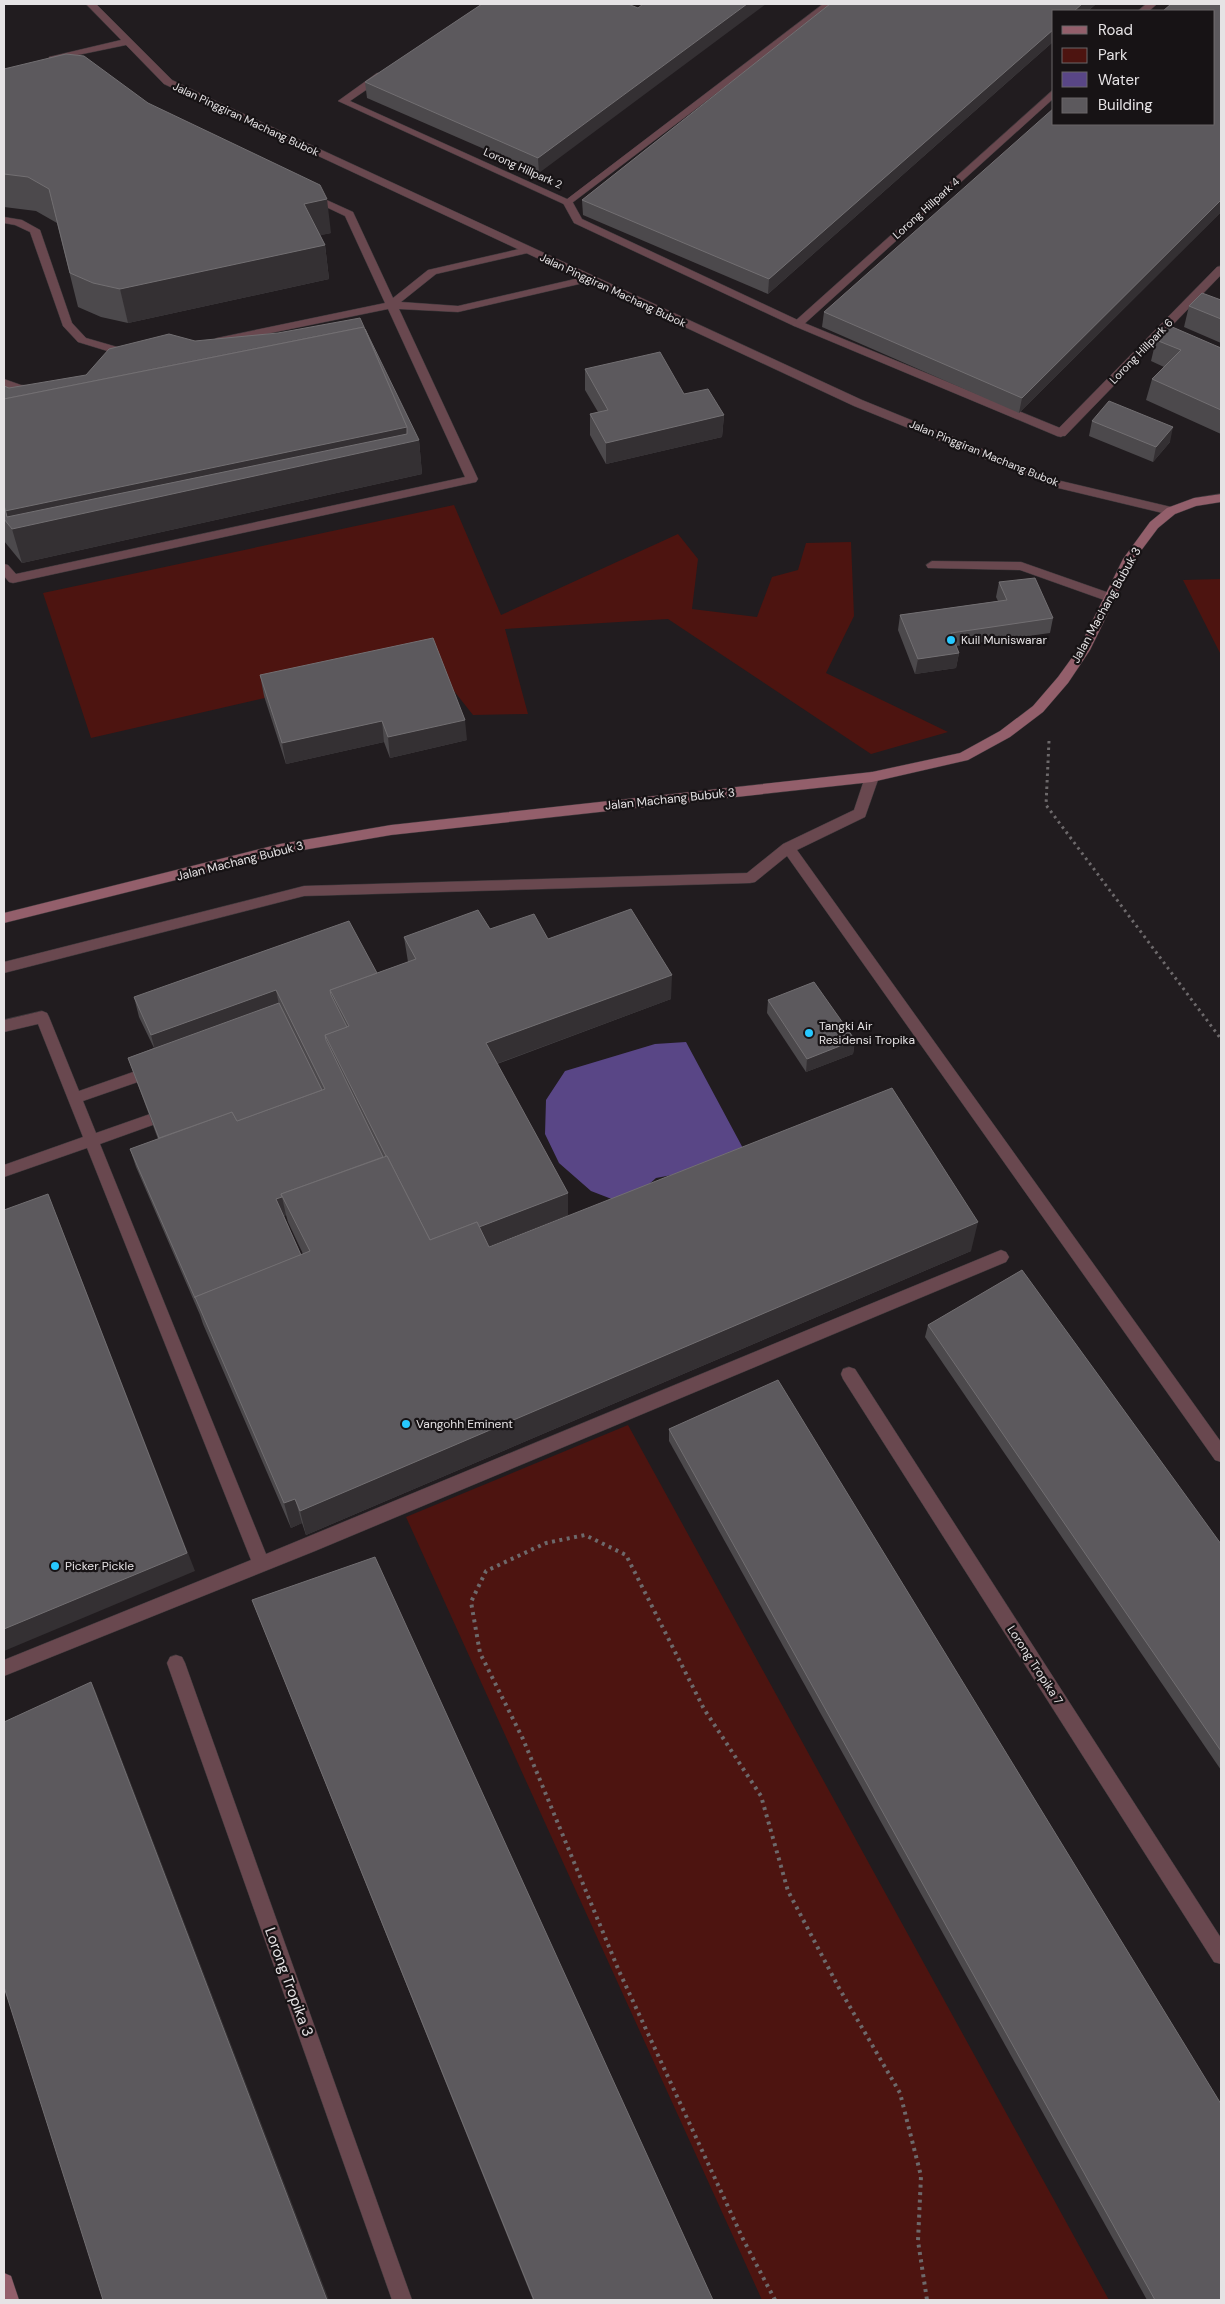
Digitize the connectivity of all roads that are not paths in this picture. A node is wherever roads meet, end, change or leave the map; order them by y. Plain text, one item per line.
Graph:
1 (91, 4) edge
2 (829, 4) edge
3 (126, 42) junction
4 (42, 62) edge
5 (391, 68) edge
6 (1052, 94) edge
7 (297, 189) edge
8 (568, 203) junction
9 (4, 220) edge
10 (528, 250) junction
11 (1221, 268) edge
12 (588, 279) junction
13 (391, 305) junction
14 (798, 324) junction
15 (210, 343) edge
16 (133, 360) edge
17 (4, 383) edge
18 (48, 389) edge
19 (1221, 498) edge
20 (1171, 511) junction
21 (932, 565) dead end
22 (4, 568) edge
23 (1111, 598) junction
24 (872, 776) junction
25 (788, 848) junction
26 (4, 918) edge
27 (4, 968) edge
28 (4, 1026) edge
29 (168, 1066) edge
30 (75, 1098) junction
31 (186, 1108) edge
32 (92, 1141) junction
33 (4, 1171) edge
34 (1001, 1258) dead end
35 (849, 1374) dead end
36 (1221, 1455) edge
37 (262, 1563) junction
38 (176, 1663) dead end
39 (4, 1668) edge
40 (1221, 1955) edge
41 (4, 2282) edge
42 (9, 2300) edge
43 (402, 2300) edge

1 - 3 street, Jalan Pinggiran Machang Bubok
2 - 8 street, Lorong Hillpark 2
3 - 4 street
3 - 10 street, Jalan Pinggiran Machang Bubok
5 - 8 street, Lorong Hillpark 2
6 - 14 street, Lorong Hillpark 4
7 - 13 street
8 - 14 street
9 - 16 street
10 - 12 street, Jalan Pinggiran Machang Bubok
10 - 13 street
11 - 14 street, Lorong Hillpark 6
12 - 13 street
12 - 20 street, Jalan Pinggiran Machang Bubok
13 - 15 street
13 - 22 street
17 - 18 street
19 - 20 main road, Jalan Machang Bubuk 3
20 - 23 main road, Jalan Machang Bubuk 3
21 - 23 street
23 - 24 main road, Jalan Machang Bubuk 3
24 - 25 street
24 - 26 main road, Jalan Machang Bubuk 3
25 - 27 street
25 - 36 street
28 - 30 street
29 - 30 street
30 - 32 street
31 - 32 street
32 - 33 street
32 - 37 street
34 - 37 street
35 - 40 street, Lorong Tropika 7
37 - 39 street
38 - 43 street, Lorong Tropika 3
41 - 42 main road

